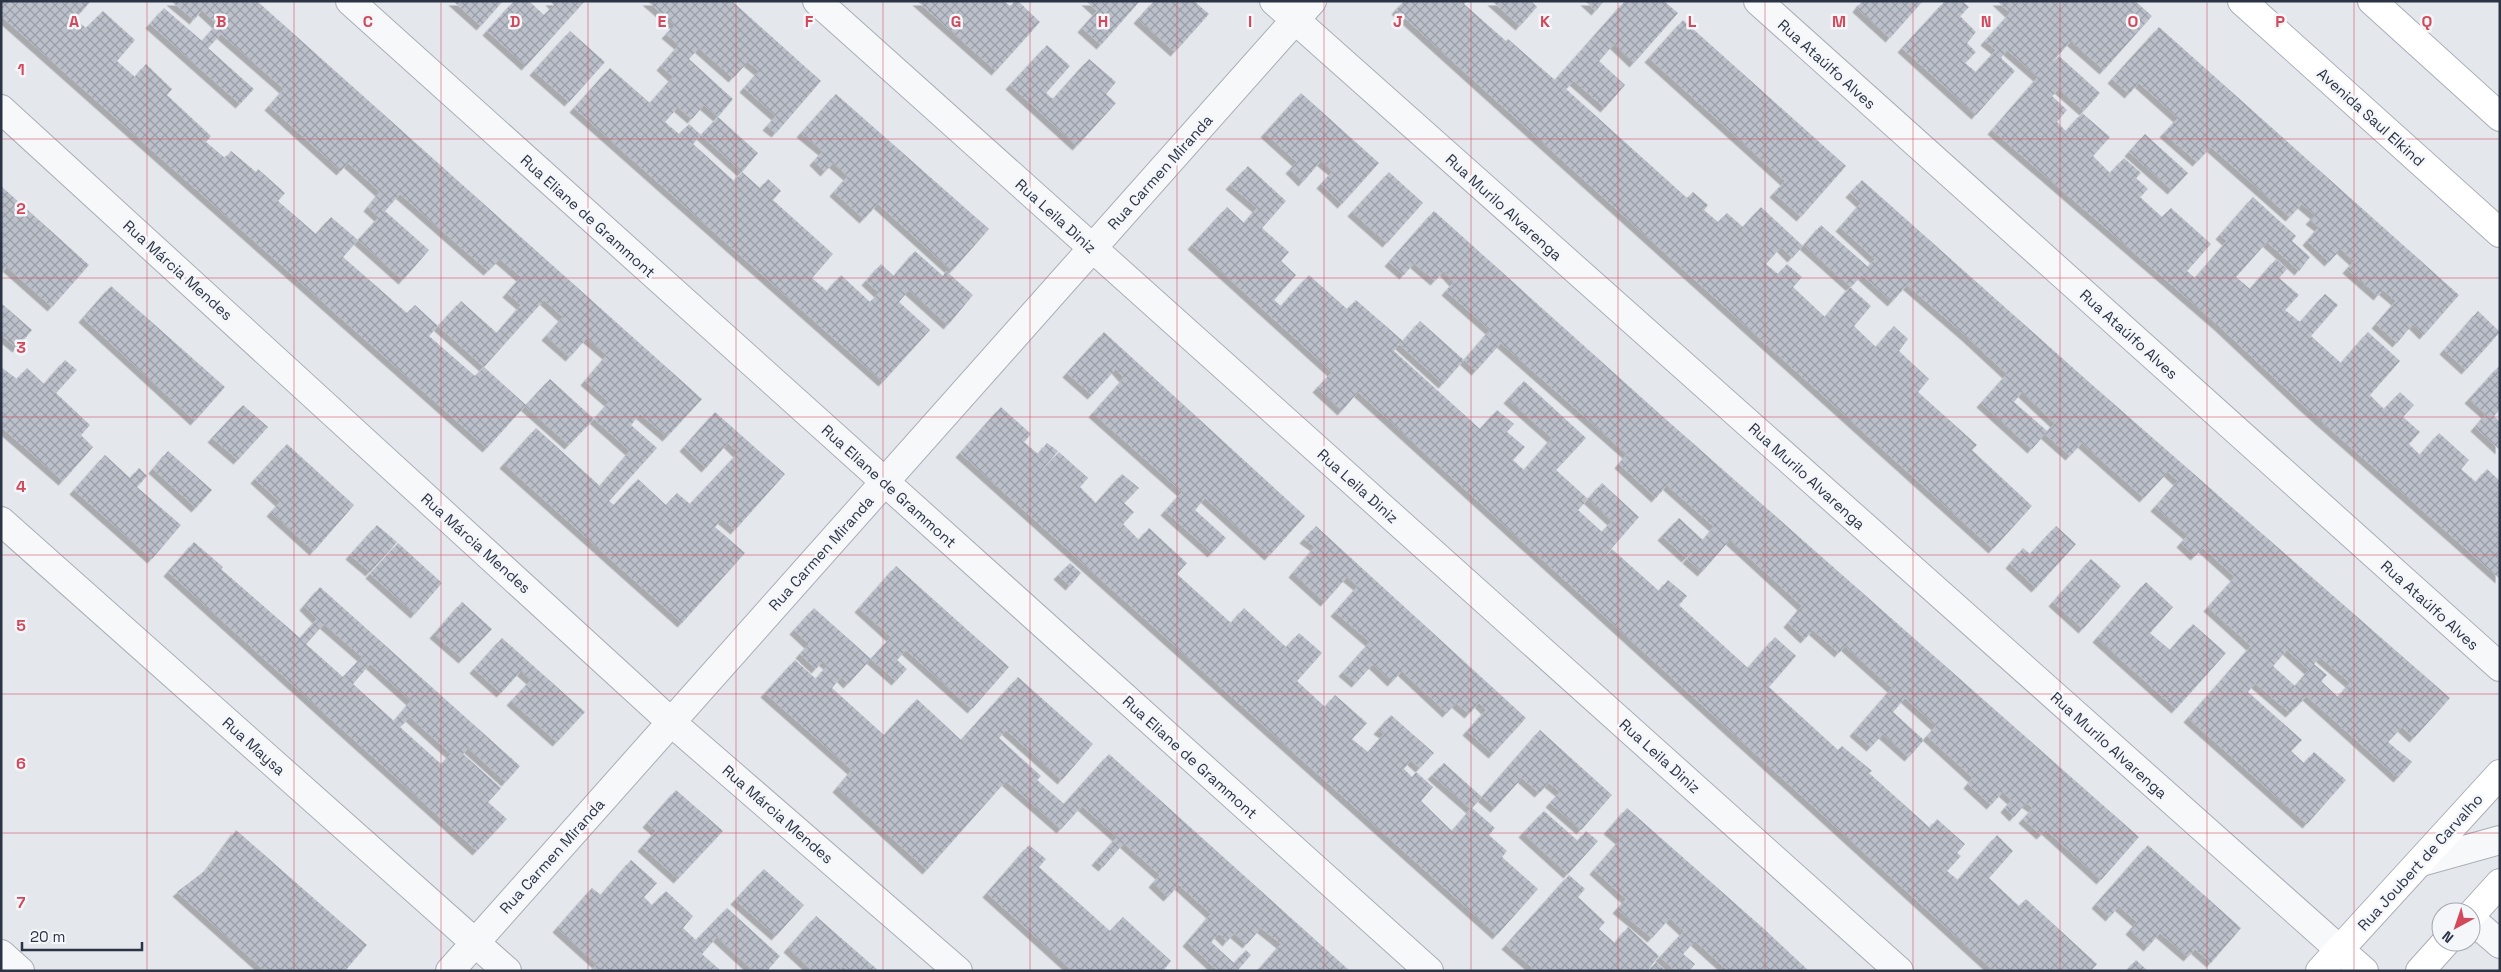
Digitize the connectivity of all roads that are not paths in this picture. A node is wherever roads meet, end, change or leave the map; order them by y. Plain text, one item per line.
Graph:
1 (350, 1) edge
2 (817, 1) edge
3 (1274, 1) edge
4 (1758, 1) edge
5 (2242, 1) edge
6 (2372, 1) edge
7 (1303, 11) edge
8 (1, 109) edge
9 (2500, 117) edge
10 (2500, 233) edge
11 (1092, 248) junction
12 (884, 482) junction
13 (1, 521) edge
14 (2500, 667) edge
15 (671, 722) junction
16 (2500, 774) edge
17 (2500, 840) edge
18 (2421, 862) junction
19 (2500, 883) edge
20 (2481, 903) edge
21 (2481, 928) edge
22 (475, 943) junction
23 (2500, 944) edge
24 (2340, 950) junction
25 (2437, 952) edge
26 (1, 954) edge
27 (20, 971) edge
28 (450, 971) edge
29 (507, 971) edge
30 (958, 971) edge
31 (1429, 971) edge
32 (1899, 971) edge
33 (2320, 971) edge
34 (2364, 971) edge
35 (2420, 971) edge

1 - 12 street, Rua Eliane de Grammont
2 - 11 street, Rua Leila Diniz
3 - 7 street, Rua Murilo Alvarenga
4 - 14 street, Rua Ataúlfo Alves
5 - 10 main road, Avenida Saul Elkind
6 - 9 main road
7 - 11 street, Rua Carmen Miranda
7 - 24 street, Rua Murilo Alvarenga
8 - 15 street, Rua Márcia Mendes
11 - 12 street, Rua Carmen Miranda
11 - 32 street, Rua Leila Diniz
12 - 15 street, Rua Carmen Miranda
12 - 31 street, Rua Eliane de Grammont
13 - 22 street, Rua Maysa
15 - 22 street, Rua Carmen Miranda
15 - 30 street, Rua Márcia Mendes
16 - 18 main road, Rua Joubert de Carvalho
17 - 18 street
18 - 24 main road, Rua Joubert de Carvalho
19 - 20 main road
21 - 23 street
22 - 28 street, Rua Carmen Miranda
22 - 29 street, Rua Maysa
24 - 33 main road, Rua Joubert de Carvalho
24 - 34 main road
25 - 35 main road
26 - 27 street

